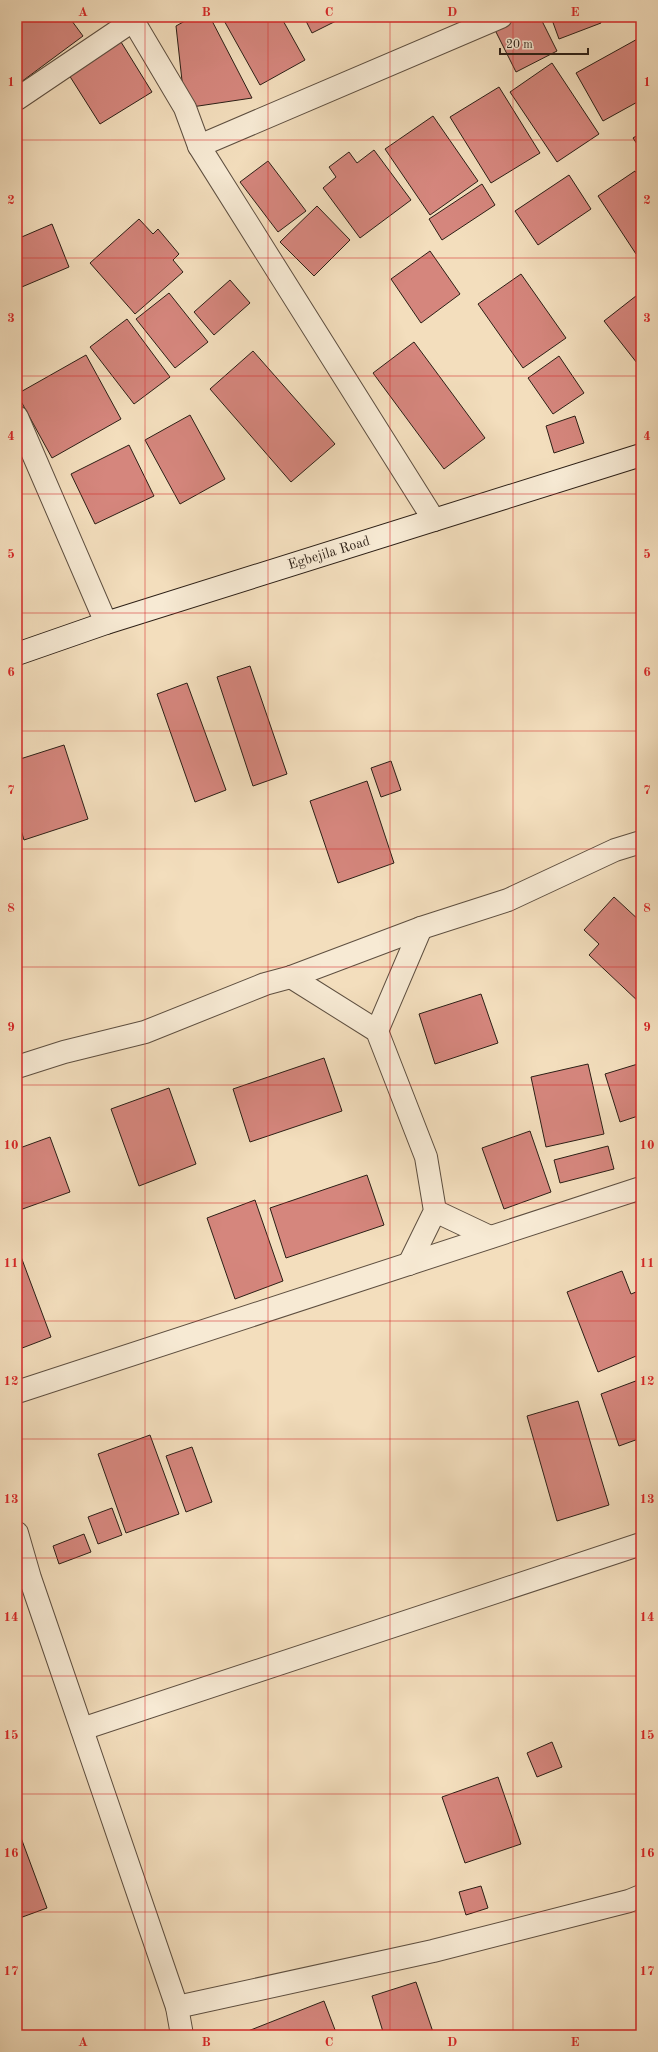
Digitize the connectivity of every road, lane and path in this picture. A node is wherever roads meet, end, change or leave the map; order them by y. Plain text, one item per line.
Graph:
1 (501, 17) edge
2 (132, 19) edge
3 (17, 99) edge
4 (198, 146) junction
5 (17, 417) edge
6 (641, 455) edge
7 (434, 520) junction
8 (106, 623) junction
9 (17, 654) edge
10 (641, 842) edge
11 (421, 928) junction
12 (291, 977) junction
13 (377, 1031) junction
14 (17, 1067) edge
15 (641, 1188) edge
16 (435, 1211) junction
17 (490, 1238) junction
18 (409, 1264) junction
19 (17, 1392) edge
20 (17, 1533) edge
21 (641, 1544) edge
22 (24, 1580) edge
23 (82, 1730) junction
24 (641, 1896) edge
25 (177, 2007) junction
26 (182, 2035) edge

1 - 4 street
2 - 3 street
2 - 4 street
4 - 7 street
5 - 8 street
6 - 7 street, Egbejila Road
7 - 8 street, Egbejila Road
8 - 9 street, Egbejila Road
10 - 11 street
11 - 12 street
11 - 13 street
12 - 13 street
12 - 14 street
13 - 16 street
15 - 17 street
16 - 17 street
16 - 18 street
17 - 18 street
18 - 19 street
20 - 22 street
21 - 23 street
22 - 23 street
23 - 25 street
24 - 25 street
25 - 26 street

